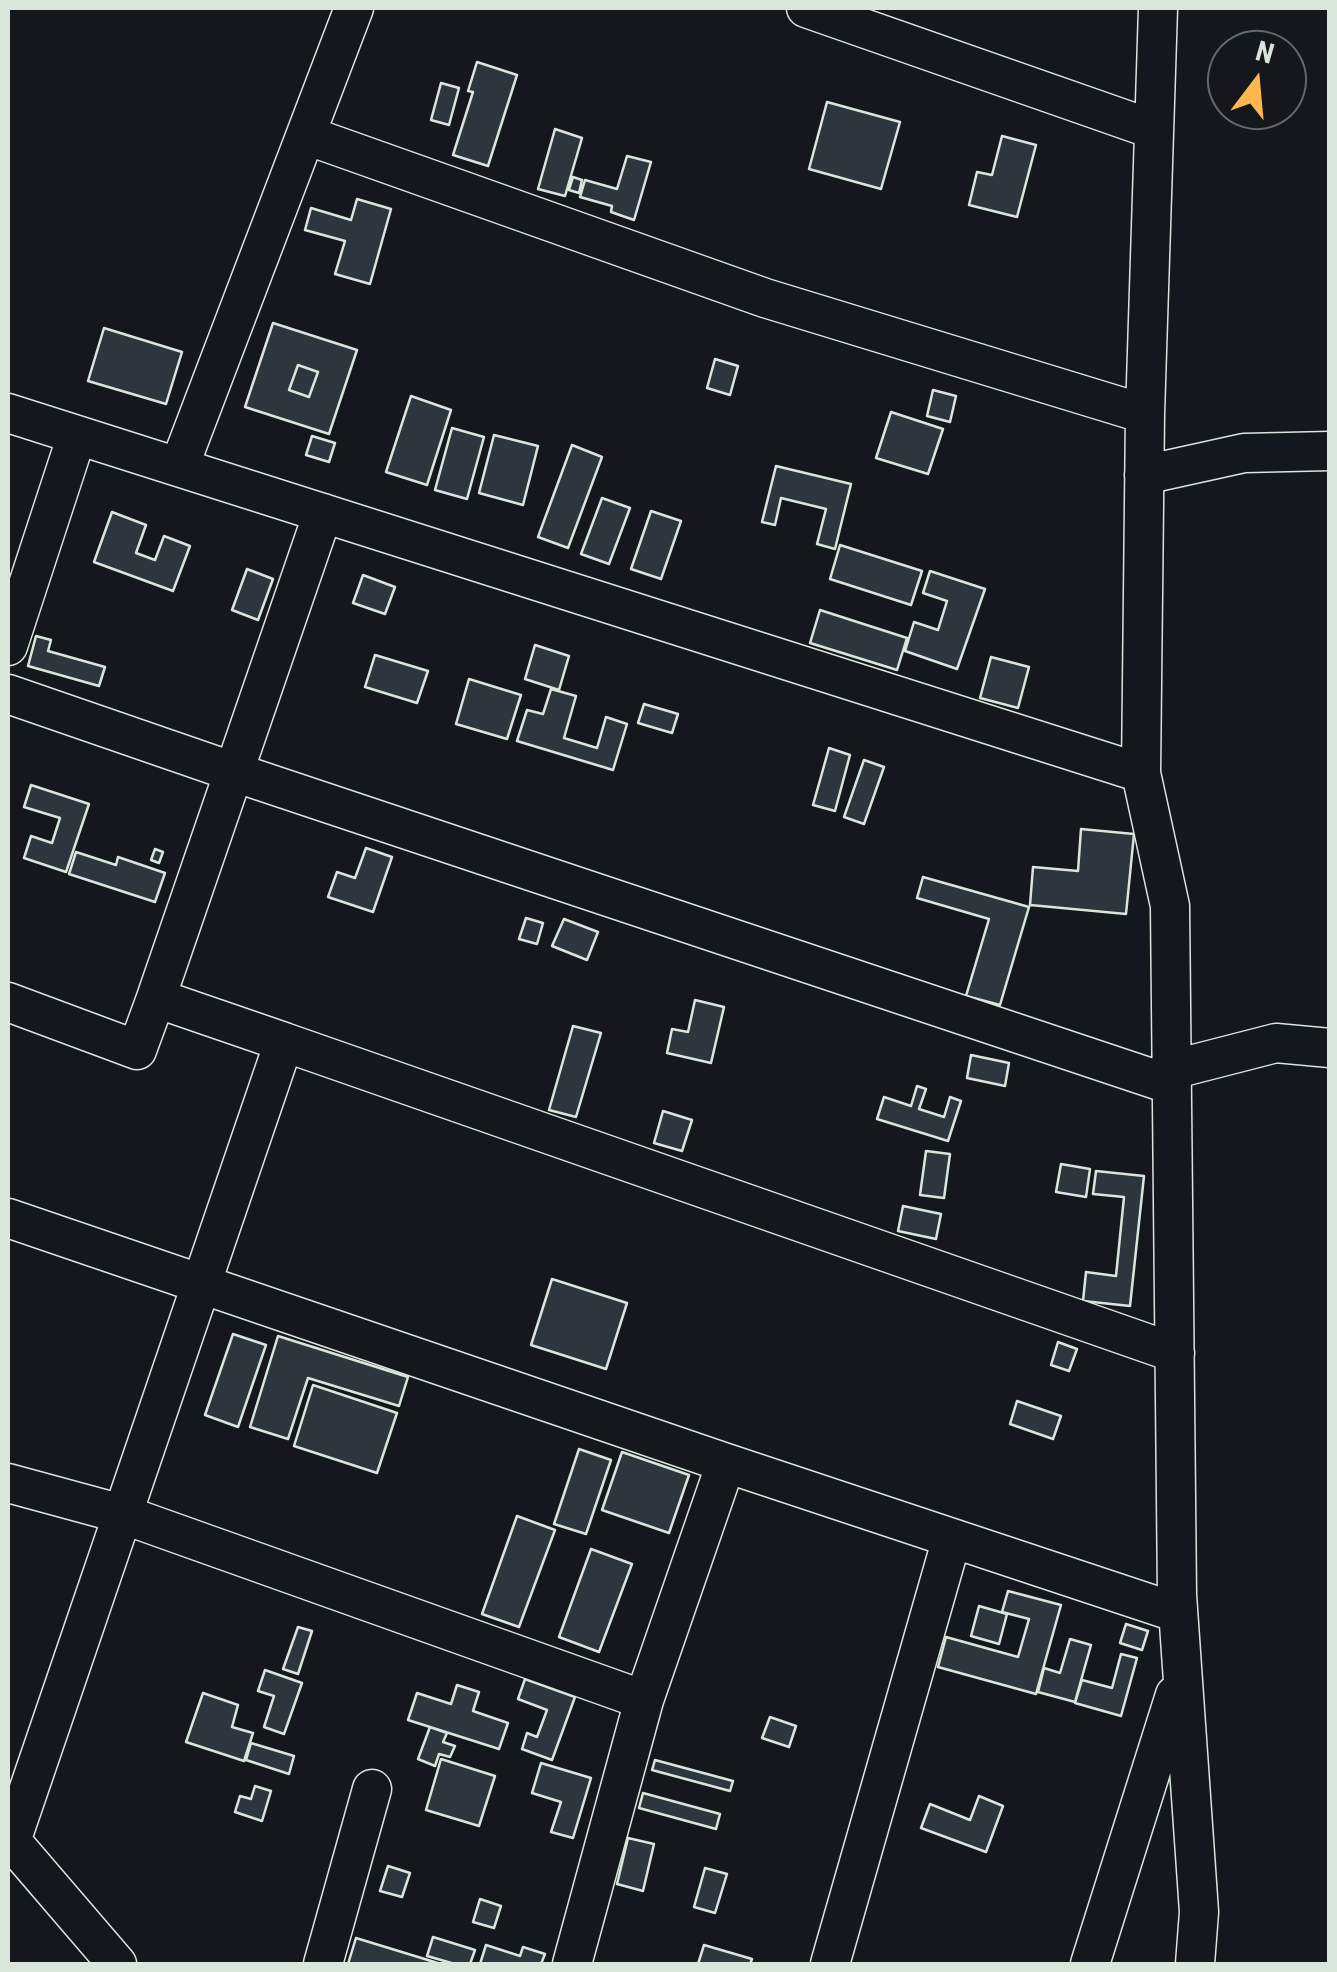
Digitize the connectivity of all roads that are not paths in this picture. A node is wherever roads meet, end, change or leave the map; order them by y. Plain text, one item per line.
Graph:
1 (354, 8) edge
2 (806, 8) edge
3 (1158, 8) edge
4 (1152, 129) junction
5 (306, 135) junction
6 (8, 413) edge
7 (1144, 414) junction
8 (76, 435) junction
9 (1330, 451) edge
10 (180, 467) junction
11 (1144, 474) junction
12 (323, 513) junction
13 (8, 646) edge
14 (8, 694) edge
15 (234, 772) junction
16 (1140, 773) junction
17 (156, 998) junction
18 (8, 1002) edge
19 (284, 1042) junction
20 (1330, 1048) edge
21 (1171, 1078) junction
22 (8, 1218) edge
23 (202, 1283) junction
24 (1174, 1353) junction
25 (726, 1462) junction
26 (8, 1483) edge
27 (122, 1514) junction
28 (952, 1538) junction
29 (1178, 1613) junction
30 (1182, 1673) junction
31 (644, 1700) junction
32 (372, 1790) dead end
33 (9, 1843) edge
34 (117, 1964) edge
35 (323, 1964) edge
36 (572, 1964) edge
37 (830, 1964) edge
38 (1090, 1964) edge
39 (1196, 1964) edge

1 - 5 street
2 - 4 street
3 - 4 street
4 - 7 street
5 - 7 street
5 - 10 street
6 - 8 street
7 - 11 street
8 - 10 street
8 - 13 street
9 - 11 street
10 - 12 street
11 - 16 street
12 - 15 street
12 - 16 street
14 - 15 street
15 - 17 street
15 - 21 street
16 - 21 street
17 - 18 street
17 - 19 street
19 - 23 street
19 - 24 street
20 - 21 street
21 - 24 street
22 - 23 street
23 - 25 street
23 - 27 street
24 - 29 street
25 - 28 street
25 - 31 street
26 - 27 street
27 - 31 street
27 - 33 street
28 - 29 street
28 - 37 street
29 - 30 street
30 - 38 street
30 - 39 street
31 - 36 street
32 - 35 street
33 - 34 street

